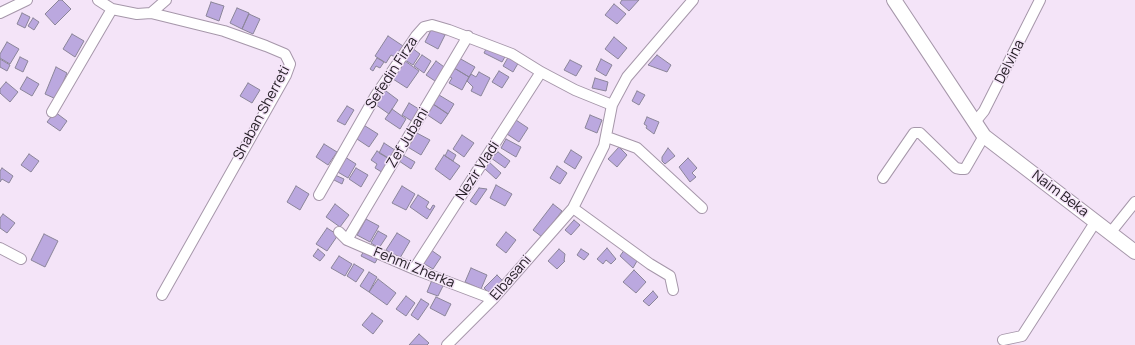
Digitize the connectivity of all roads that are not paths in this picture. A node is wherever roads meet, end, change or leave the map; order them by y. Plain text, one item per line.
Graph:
1 (27, 0) edge
2 (98, 0) edge
3 (166, 0) edge
4 (693, 0) edge
5 (894, 0) edge
6 (1040, 0) edge
7 (112, 9) junction
8 (0, 13) edge
9 (151, 13) junction
10 (468, 36) junction
11 (541, 72) junction
12 (612, 105) junction
13 (52, 112) dead end
14 (975, 122) junction
15 (607, 136) junction
16 (984, 136) junction
17 (883, 178) dead end
18 (319, 195) dead end
19 (1135, 202) edge
20 (572, 208) junction
21 (702, 208) dead end
22 (1096, 221) junction
23 (339, 232) dead end
24 (1111, 232) junction
25 (347, 240) junction
26 (0, 248) edge
27 (1135, 252) edge
28 (21, 259) dead end
29 (414, 269) junction
30 (673, 290) dead end
31 (162, 295) dead end
32 (493, 299) junction
33 (1003, 340) dead end
34 (447, 345) edge

1 - 8 street
2 - 7 street, Shaban Sherreti
3 - 9 street
4 - 12 street, Elbasani
5 - 14 street, Naim Beka
6 - 14 street, Delvina
7 - 9 street, Shaban Sherreti
7 - 13 street
9 - 31 street, Shaban Sherreti
10 - 11 street, Sefedin Firza
10 - 18 street, Sefedin Firza
10 - 25 street, Zef Jubani
11 - 12 street, Sefedin Firza
11 - 29 street, Nezir Vladi
12 - 15 street, Elbasani
14 - 16 street, Naim Beka
15 - 20 street, Elbasani
15 - 21 street
16 - 17 street
16 - 22 street, Naim Beka
19 - 24 street
20 - 30 street
20 - 32 street, Elbasani
22 - 24 street, Naim Beka
22 - 33 street
23 - 25 street, Fehmi Zherka
24 - 27 street, Naim Beka
25 - 29 street, Fehmi Zherka
26 - 28 street
29 - 32 street, Fehmi Zherka
32 - 34 street, Elbasani

